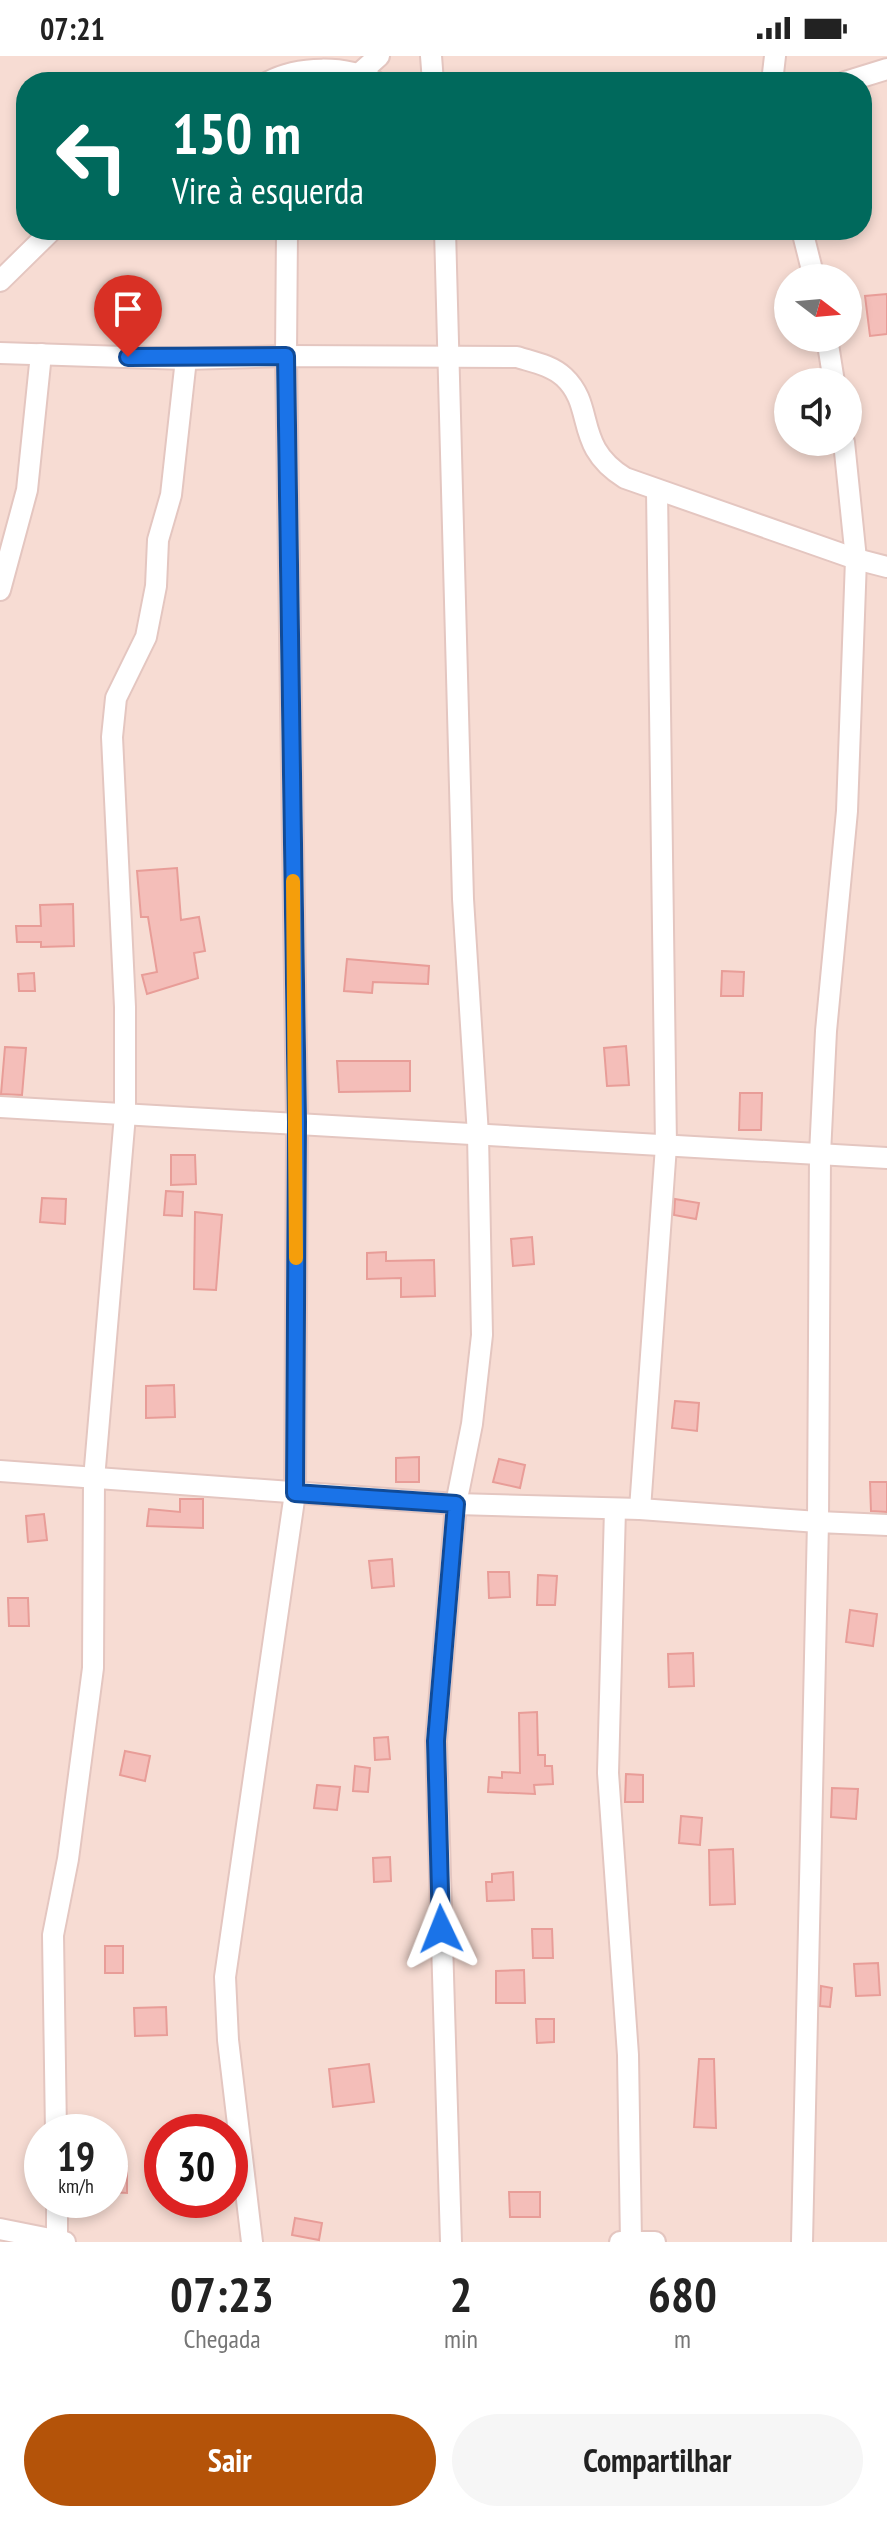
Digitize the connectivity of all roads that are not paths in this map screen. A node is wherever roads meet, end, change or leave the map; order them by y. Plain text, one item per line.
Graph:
1 (288, 69) edge
2 (318, 72) edge
3 (42, 240) edge
4 (287, 240) edge
5 (445, 240) edge
6 (804, 240) edge
7 (810, 264) edge
8 (0, 281) edge
9 (0, 353) edge
10 (41, 354) junction
11 (286, 356) junction
12 (450, 356) junction
13 (186, 359) junction
14 (845, 456) edge
15 (657, 491) junction
16 (856, 559) junction
17 (887, 567) edge
18 (1, 581) edge
19 (0, 1107) edge
20 (125, 1115) junction
21 (297, 1122) junction
22 (478, 1135) junction
23 (666, 1146) junction
24 (820, 1154) junction
25 (887, 1158) edge
26 (0, 1471) edge
27 (94, 1479) junction
28 (295, 1493) junction
29 (456, 1504) junction
30 (615, 1509) junction
31 (640, 1509) junction
32 (818, 1522) junction
33 (887, 1525) edge
34 (56, 2114) edge
35 (58, 2218) edge
36 (0, 2229) edge
37 (60, 2241) edge
38 (252, 2242) edge
39 (451, 2242) edge
40 (620, 2242) edge
41 (631, 2242) edge
42 (655, 2242) edge
43 (802, 2242) edge

1 - 2 street
3 - 8 street
4 - 11 street
5 - 12 street
6 - 7 street
9 - 10 street
10 - 13 street
10 - 18 street
11 - 12 street
11 - 13 street
11 - 21 street
12 - 15 street
12 - 22 street
13 - 20 street
14 - 16 street
15 - 16 street
15 - 23 street
16 - 17 street
16 - 24 street
19 - 20 street
20 - 21 street
20 - 27 street
21 - 22 street
21 - 28 street
22 - 23 street
22 - 29 street
23 - 24 street
23 - 31 street
24 - 25 street
24 - 32 street
26 - 27 street
27 - 28 street
27 - 34 street
28 - 29 street
28 - 38 street
29 - 30 street
29 - 39 street
30 - 31 street
30 - 41 street
31 - 32 street
32 - 33 street
32 - 43 street
35 - 37 street
36 - 37 street
40 - 41 street
41 - 42 street

